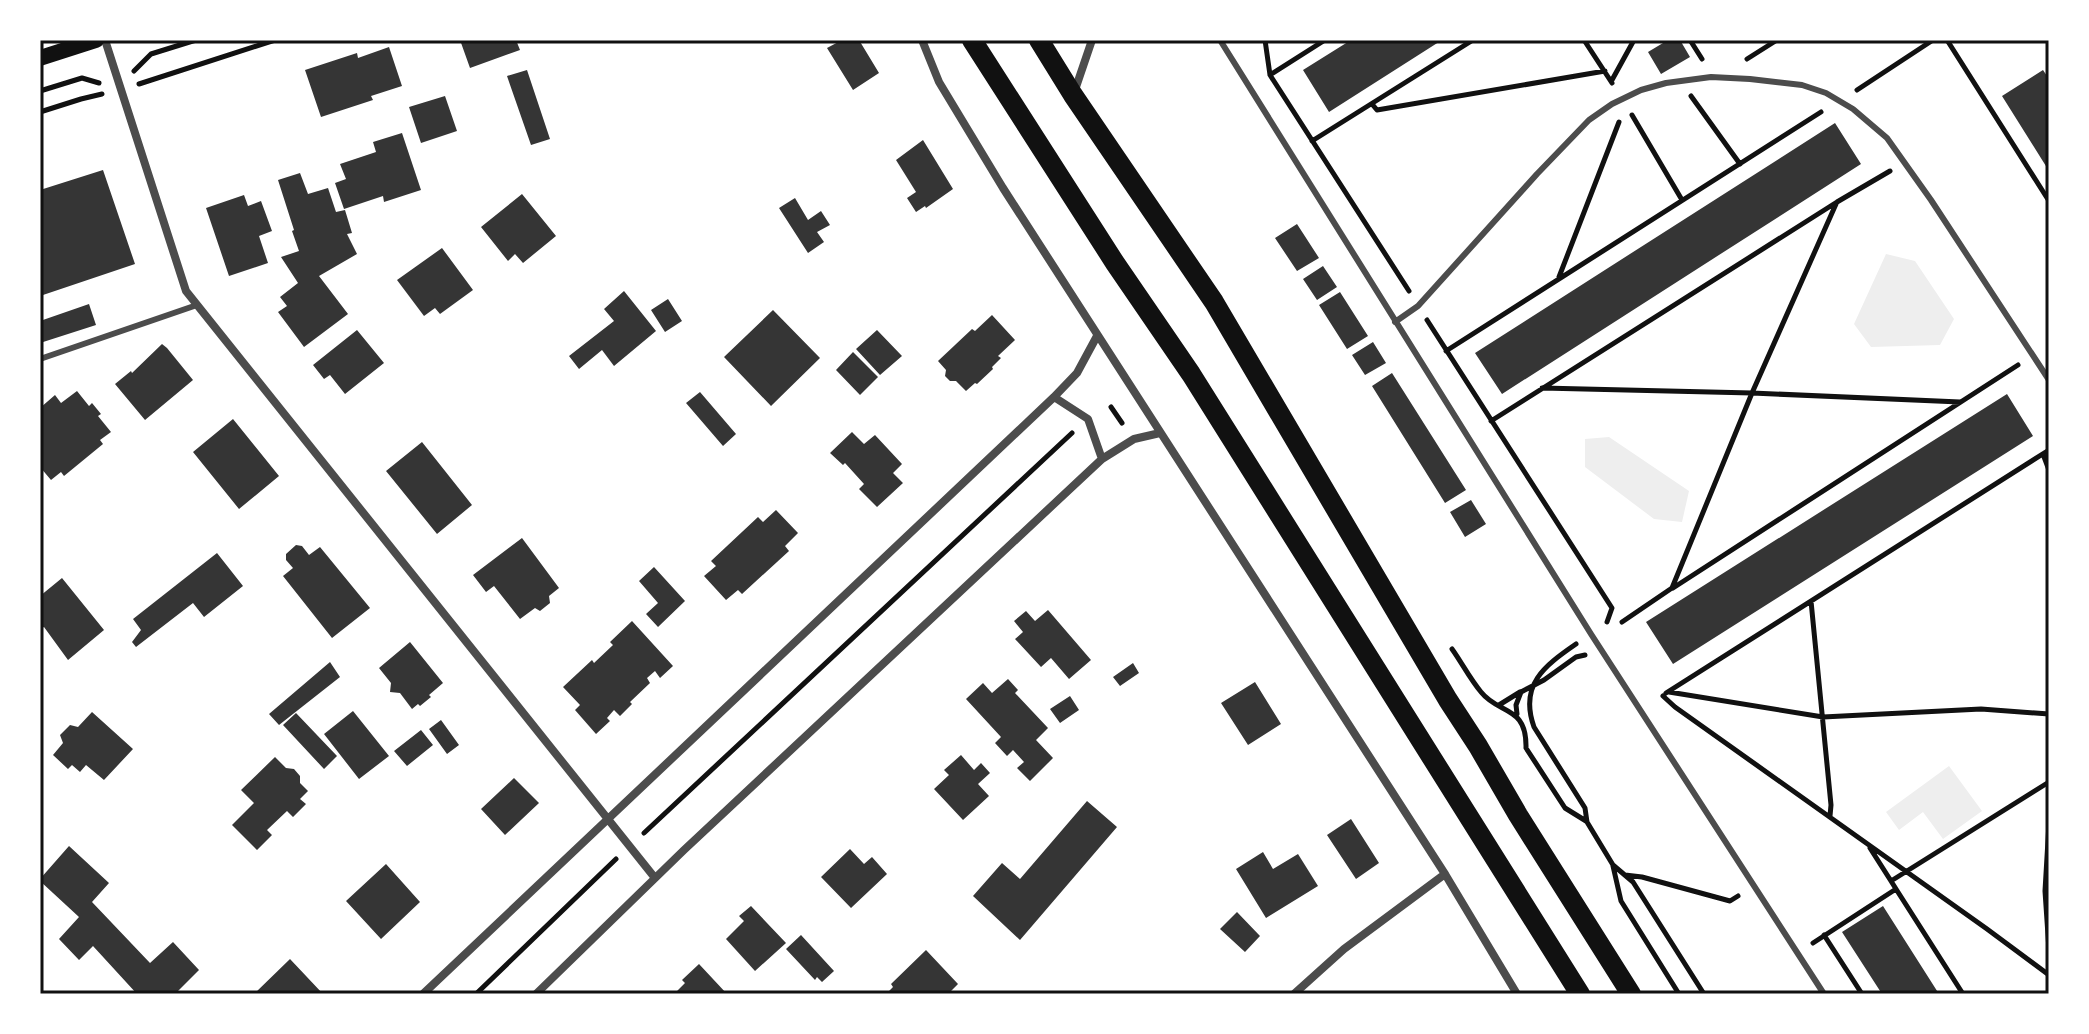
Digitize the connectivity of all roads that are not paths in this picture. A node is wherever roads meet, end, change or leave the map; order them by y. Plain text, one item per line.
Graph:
1 (96, 40) edge
2 (105, 40) edge
3 (922, 40) edge
4 (972, 40) edge
5 (1039, 40) edge
6 (1092, 40) edge
7 (1220, 40) edge
8 (40, 58) edge
9 (1073, 95) junction
10 (197, 305) junction
11 (1395, 322) junction
12 (1097, 336) junction
13 (40, 359) edge
14 (2049, 380) edge
15 (1054, 397) junction
16 (1160, 433) junction
17 (1102, 459) junction
18 (609, 820) junction
19 (1445, 874) junction
20 (655, 878) junction
21 (423, 994) edge
22 (536, 994) edge
23 (1294, 994) edge
24 (1517, 994) edge
25 (1580, 994) edge
26 (1631, 994) edge
27 (1824, 994) edge

1 - 8 main road
2 - 10 street
3 - 12 street
4 - 25 main road
5 - 9 main road
6 - 9 street
7 - 11 lane
9 - 26 main road
10 - 13 lane
10 - 18 street
11 - 14 lane
11 - 27 lane
12 - 15 street
12 - 16 street
15 - 17 street
15 - 18 street
16 - 17 street
16 - 19 street
17 - 20 street
18 - 20 street
18 - 21 street
19 - 23 street
19 - 24 street
20 - 22 street

